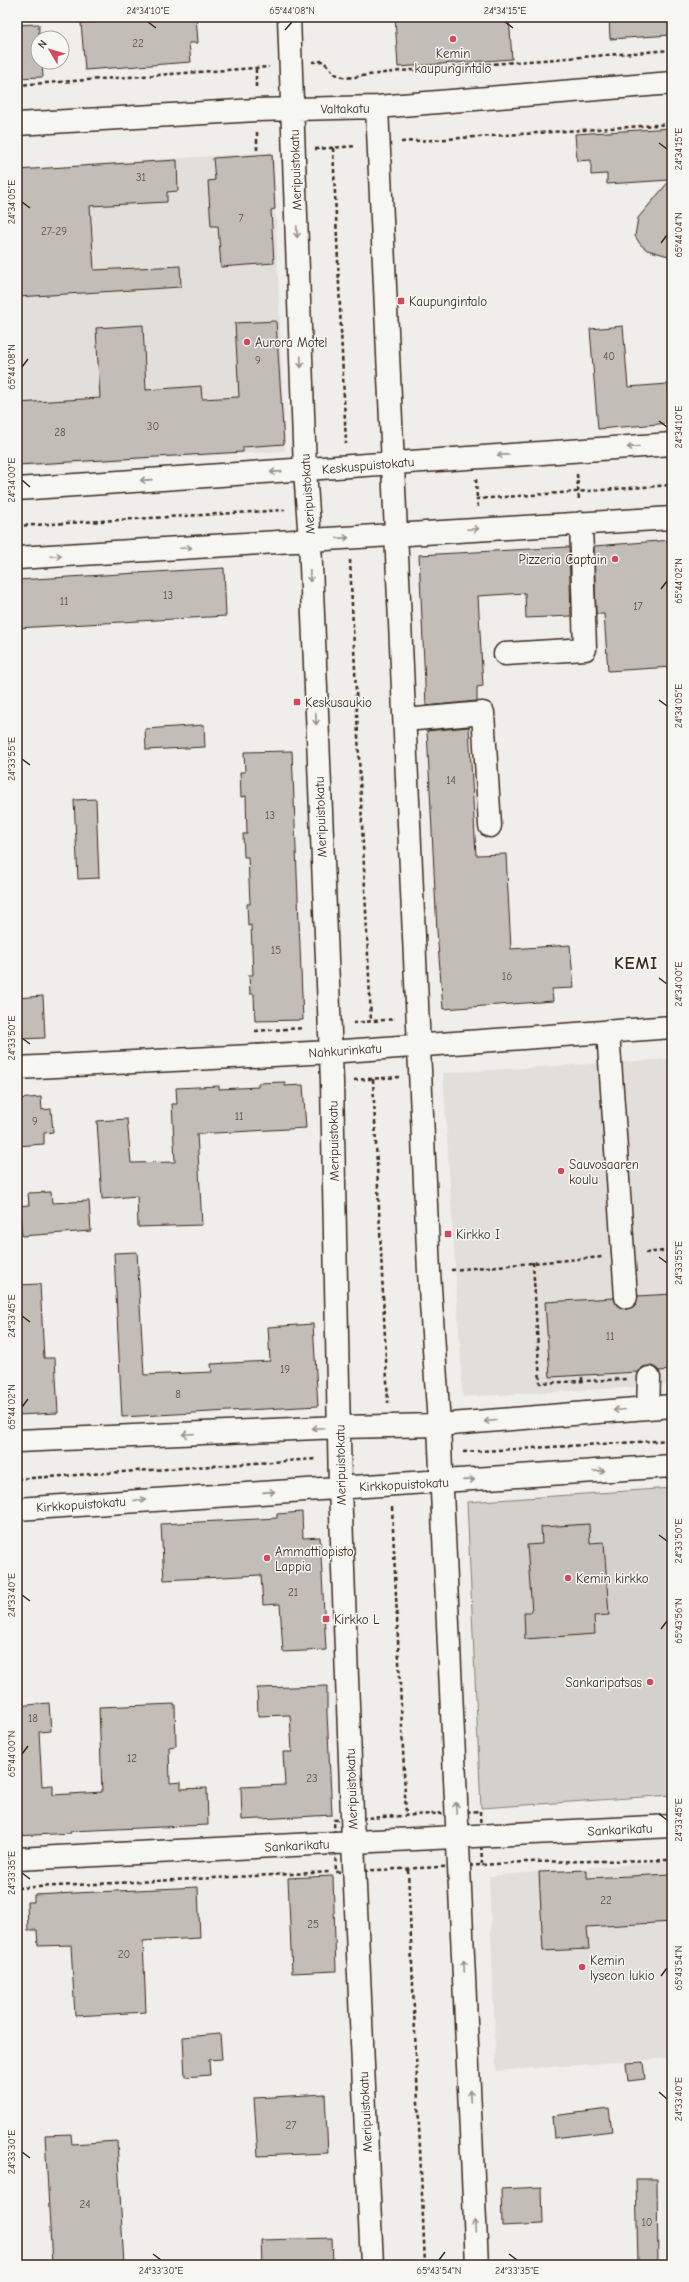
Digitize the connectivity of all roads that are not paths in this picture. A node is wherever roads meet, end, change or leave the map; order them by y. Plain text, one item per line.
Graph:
1 (289, 17) edge
2 (672, 83) edge
3 (377, 107) junction
4 (294, 109) junction
5 (17, 124) edge
6 (672, 444) edge
7 (392, 462) junction
8 (305, 470) junction
9 (17, 489) edge
10 (672, 518) edge
11 (581, 523) junction
12 (397, 534) junction
13 (310, 541) junction
14 (17, 558) edge
15 (505, 654) dead end
16 (405, 720) junction
17 (490, 826) dead end
18 (672, 1027) edge
19 (608, 1031) junction
20 (419, 1044) junction
21 (330, 1052) junction
22 (17, 1068) edge
23 (626, 1297) dead end
24 (649, 1378) road end
25 (672, 1406) edge
26 (648, 1408) junction
27 (439, 1425) junction
28 (339, 1427) junction
29 (17, 1441) edge
30 (672, 1466) edge
31 (450, 1481) junction
32 (330, 1488) junction
33 (17, 1508) edge
34 (672, 1826) edge
35 (457, 1837) junction
36 (353, 1842) junction
37 (17, 1859) edge
38 (372, 2265) edge
39 (477, 2265) edge

1 - 4 street, Meripuistokatu
2 - 3 street, Valtakatu
3 - 4 street, Valtakatu
3 - 7 street
4 - 5 street, Valtakatu
4 -> 8 street, Meripuistokatu
6 -> 7 street, Keskuspuistokatu
7 - 8 street, Keskuspuistokatu
7 - 12 street
8 -> 9 street, Keskuspuistokatu
8 - 13 street, Meripuistokatu
10 - 11 street
12 -> 11 street
11 - 15 street
13 -> 12 street
12 - 16 street
14 -> 13 street
13 -> 21 street, Meripuistokatu
16 - 17 street
16 - 20 street
18 - 19 street, Nahkurinkatu
19 - 20 street, Nahkurinkatu
19 - 23 street
20 - 21 street, Nahkurinkatu
20 - 27 street
21 - 22 street, Nahkurinkatu
21 - 28 street, Meripuistokatu
24 - 26 street
25 - 26 street
26 -> 27 street
27 - 28 street
27 - 31 street
28 -> 29 street
28 - 32 street, Meripuistokatu
31 -> 30 street, Kirkkopuistokatu
31 - 32 street, Kirkkopuistokatu
35 -> 31 street
33 -> 32 street, Kirkkopuistokatu
32 - 36 street, Meripuistokatu
34 - 35 street, Sankarikatu
35 - 36 street, Sankarikatu
39 -> 35 street
36 - 37 street, Sankarikatu
36 - 38 street, Meripuistokatu

